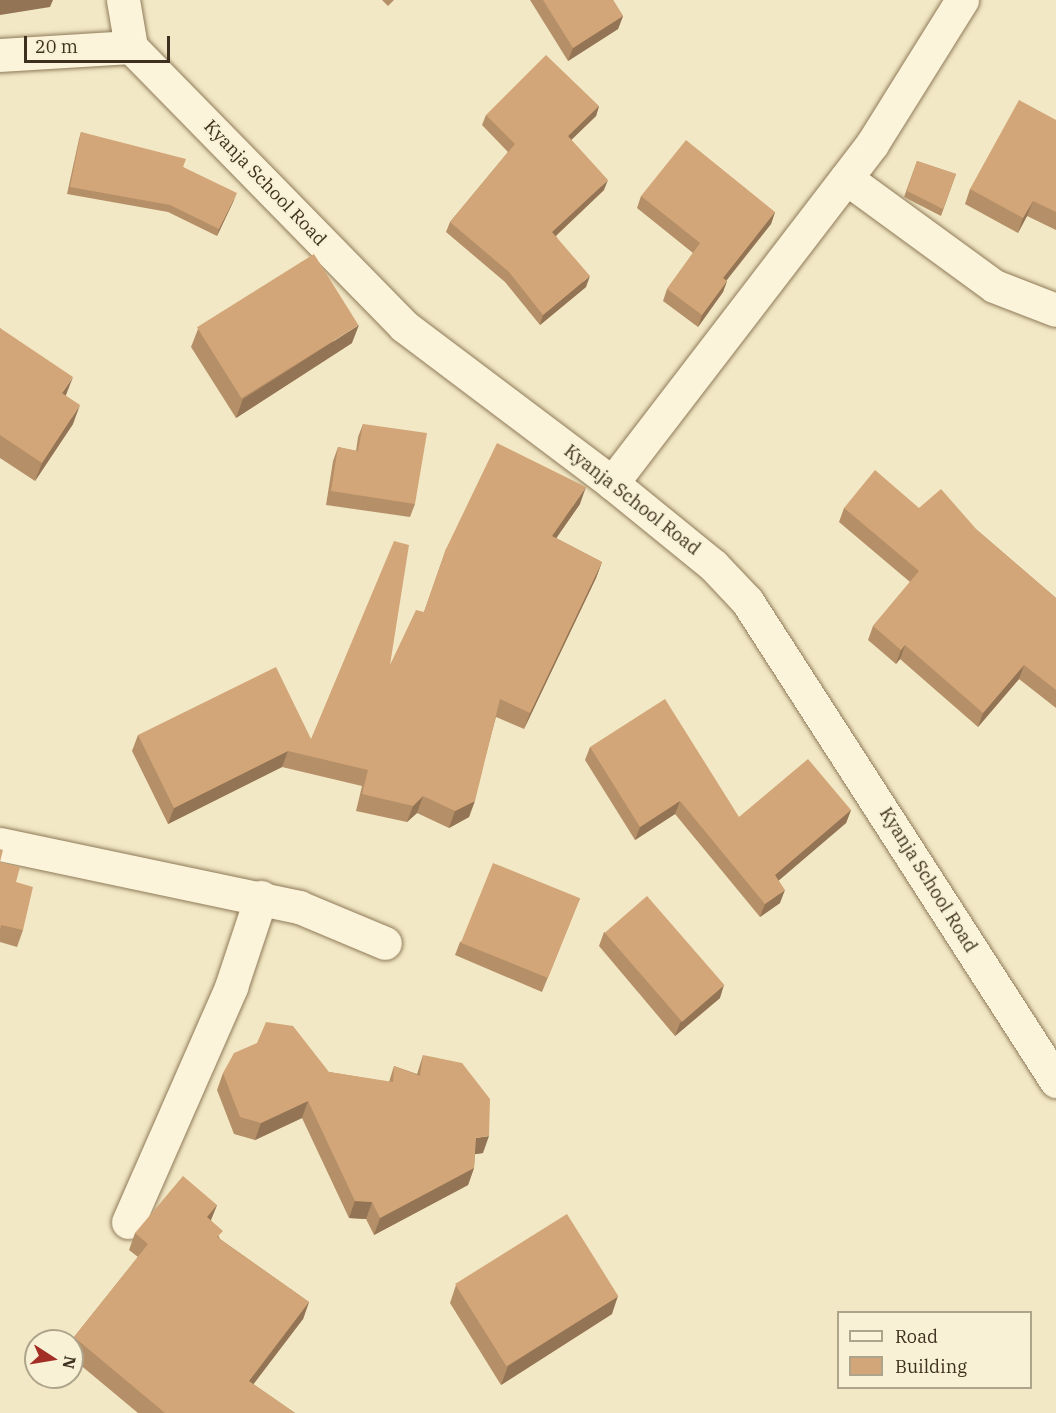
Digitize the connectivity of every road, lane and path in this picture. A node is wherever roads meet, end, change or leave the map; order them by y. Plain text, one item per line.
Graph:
1 (123, 0) edge
2 (962, 0) edge
3 (131, 47) junction
4 (0, 55) edge
5 (846, 178) junction
6 (1056, 310) edge
7 (612, 483) junction
8 (0, 844) edge
9 (261, 897) junction
10 (385, 943) dead end
11 (1056, 1081) edge
12 (128, 1222) dead end

1 - 3 street
2 - 5 street
3 - 4 street
3 - 7 street, Kyanja School Road
5 - 6 street
5 - 7 street
7 - 11 street, Kyanja School Road
8 - 9 street
9 - 10 street
9 - 12 street

